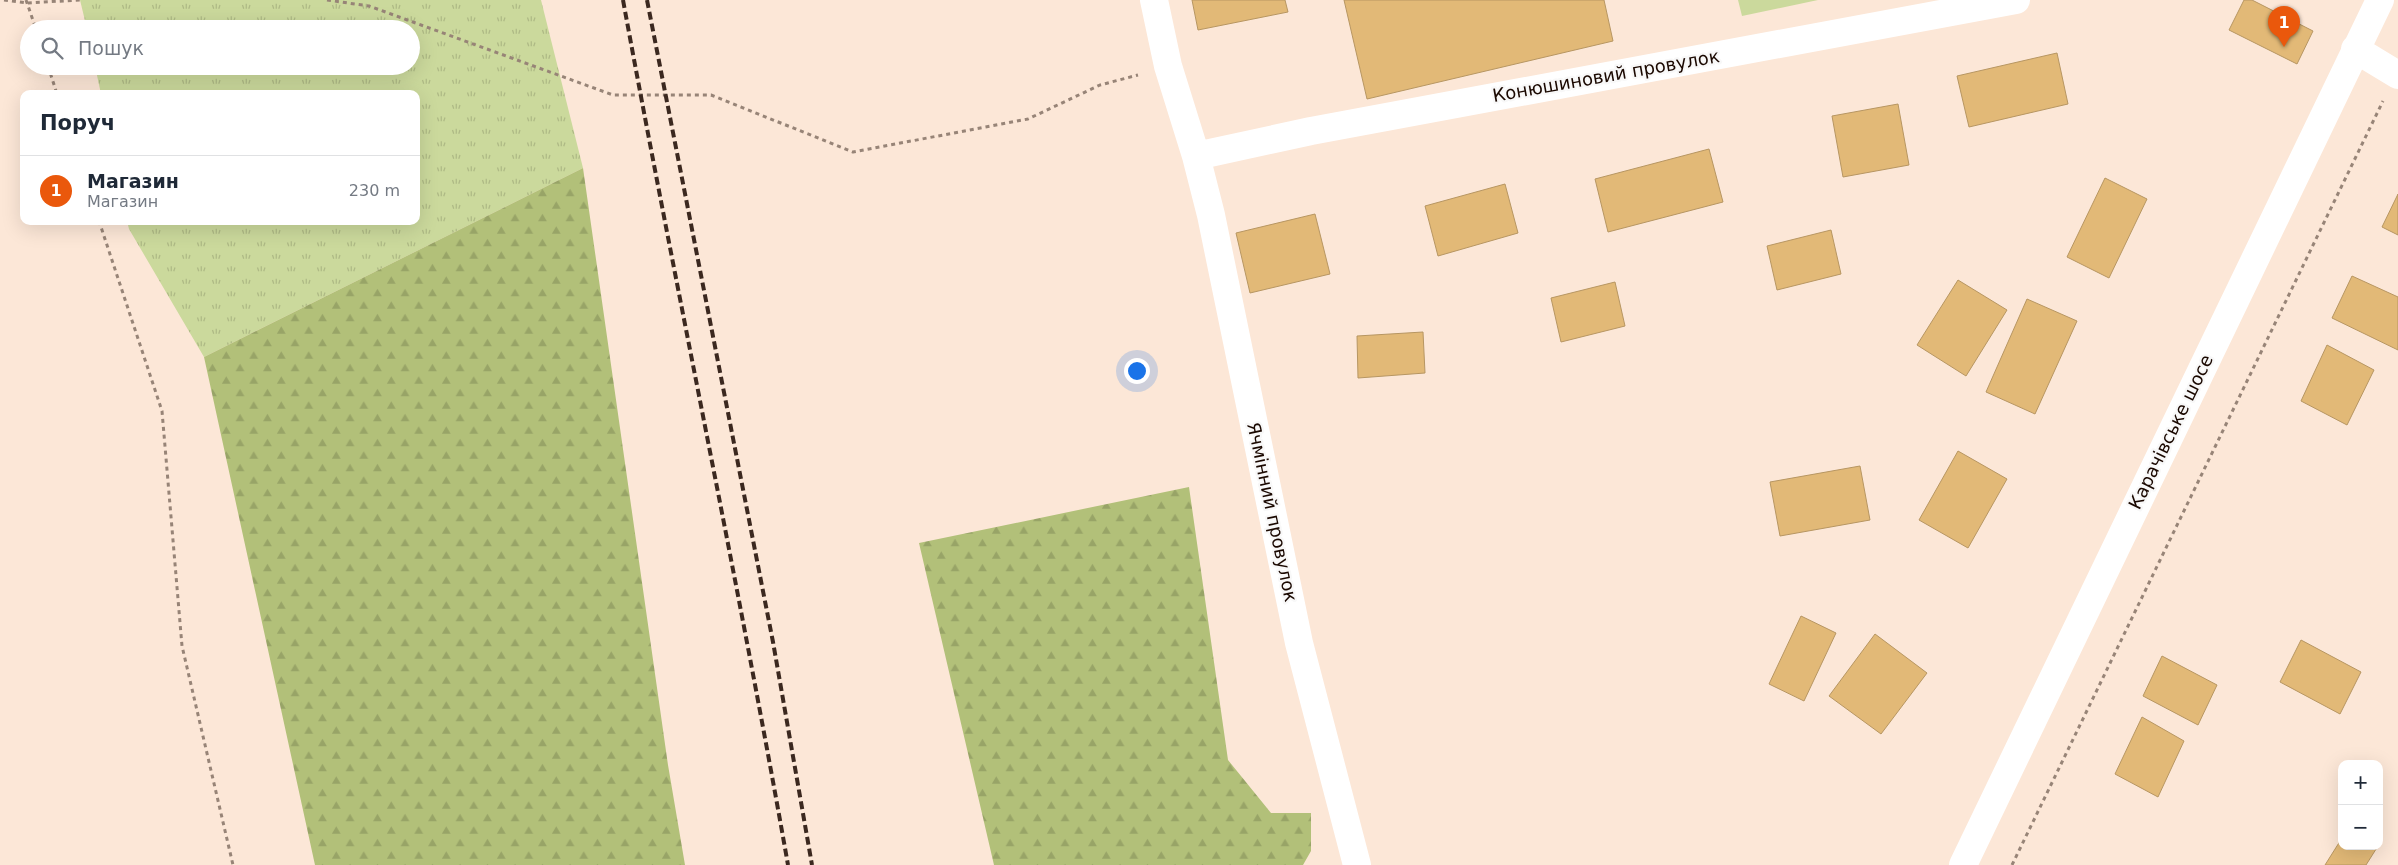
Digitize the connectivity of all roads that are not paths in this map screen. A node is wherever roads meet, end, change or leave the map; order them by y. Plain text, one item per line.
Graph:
1 (1154, 0) edge
2 (2016, 0) edge
3 (2380, 0) edge
4 (2355, 49) junction
5 (2397, 74) edge
6 (1196, 156) junction
7 (1357, 865) edge
8 (1963, 865) edge

1 - 6 street, Ячмінний провулок
2 - 6 street, Конюшиновий провулок
3 - 4 street, Карачівське шосе
4 - 5 street
4 - 8 street, Карачівське шосе
6 - 7 street, Ячмінний провулок

